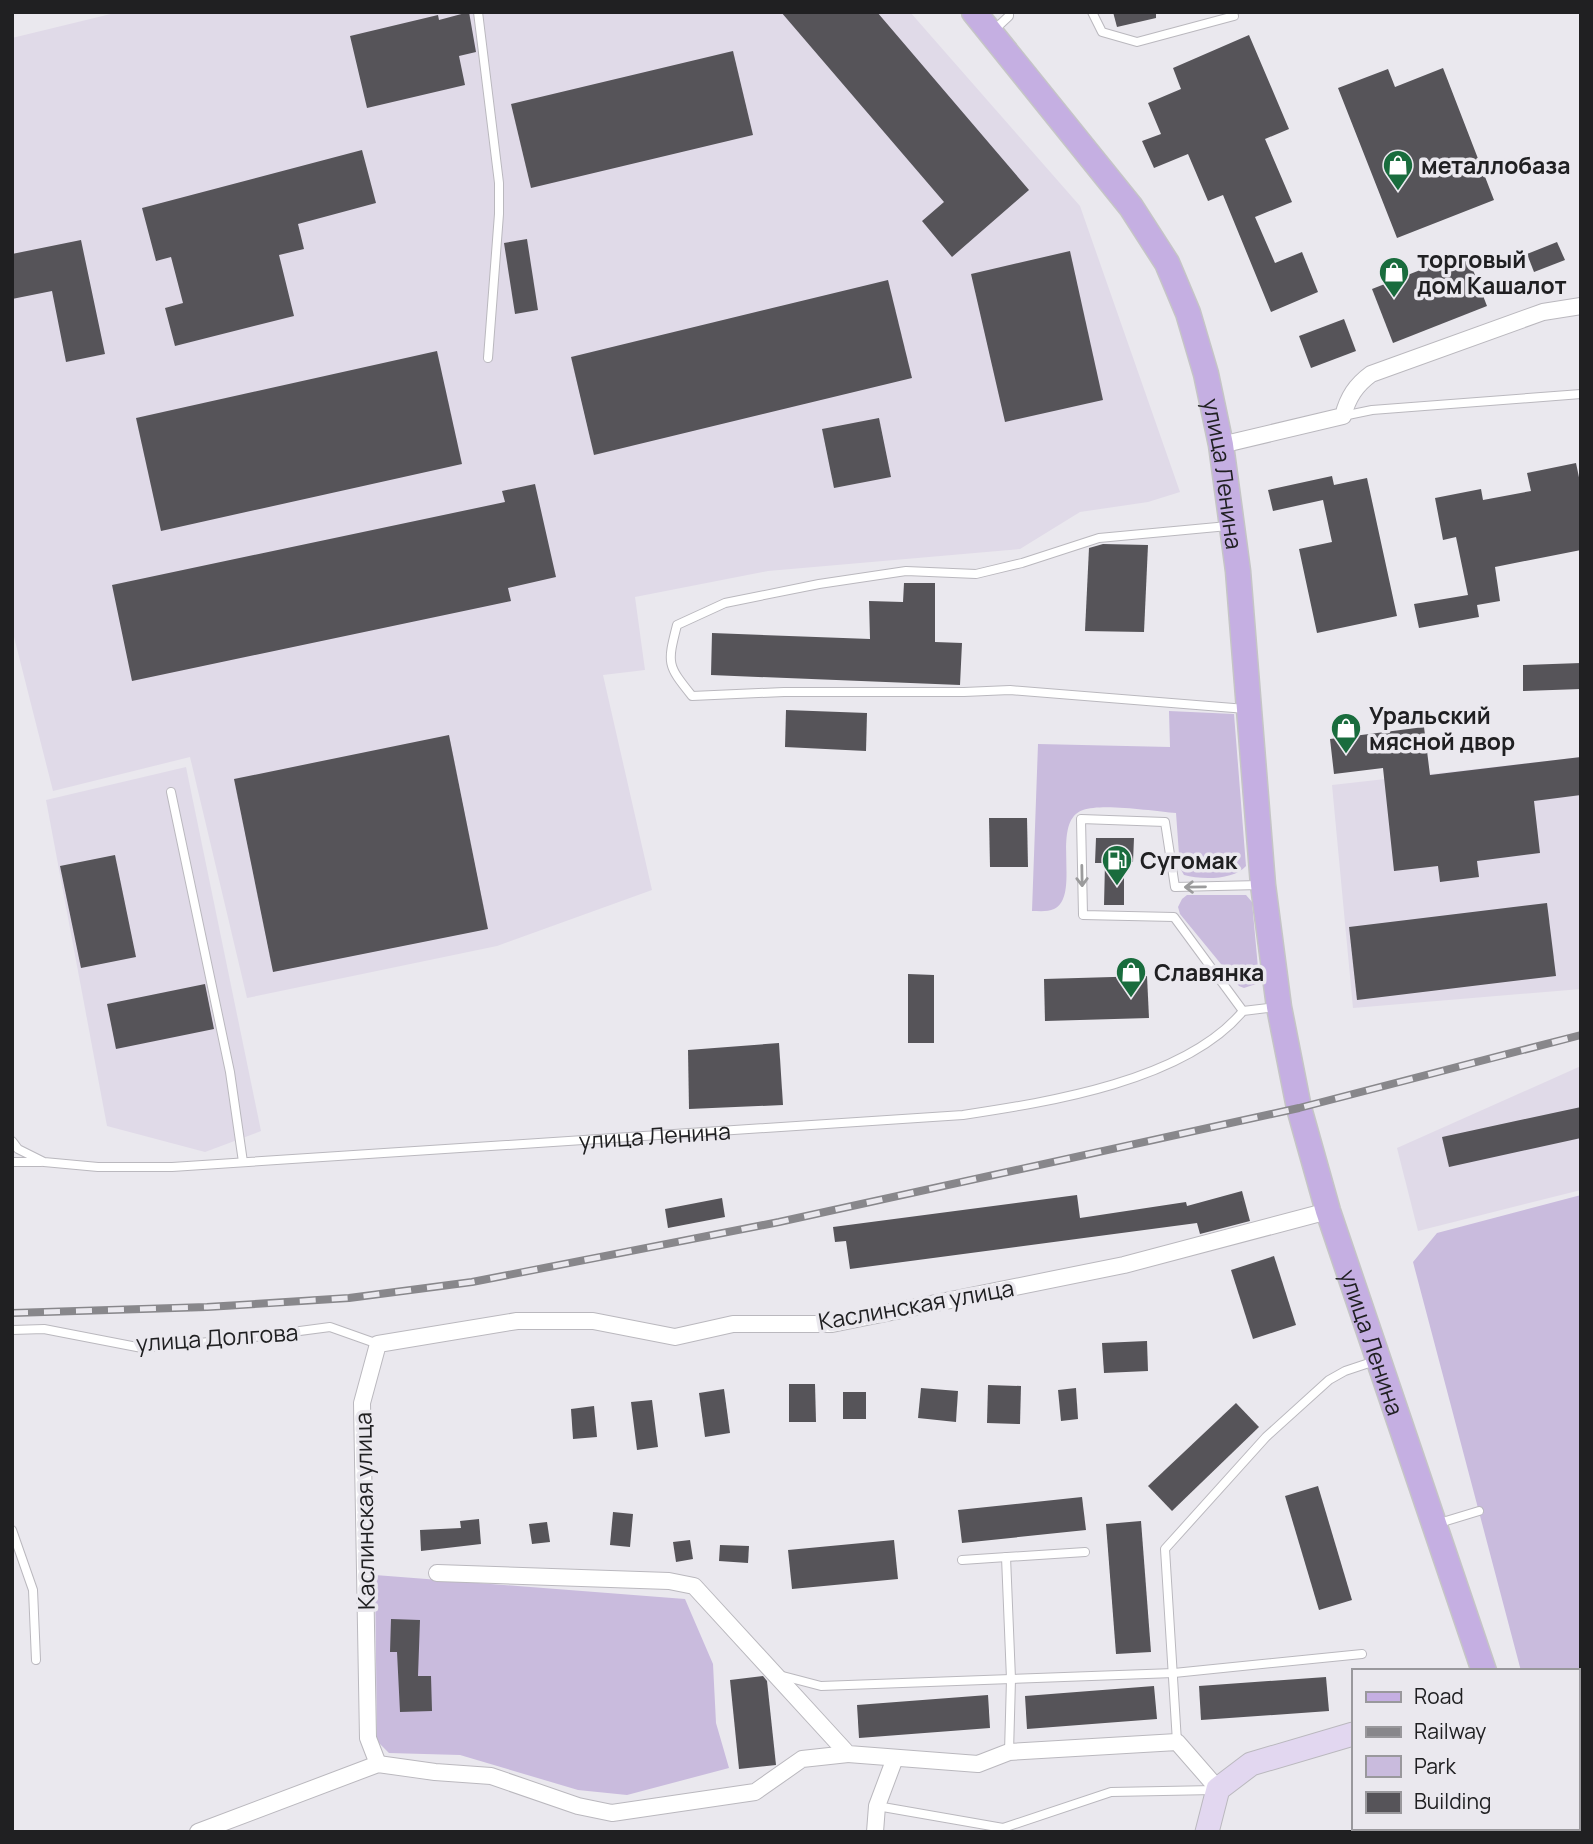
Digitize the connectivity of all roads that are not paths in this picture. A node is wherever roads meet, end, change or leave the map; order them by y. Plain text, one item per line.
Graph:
1 (478, 12) edge
2 (974, 12) edge
3 (1009, 12) edge
4 (1092, 12) edge
5 (1234, 16) dead end
6 (991, 33) junction
7 (1581, 306) edge
8 (488, 358) dead end
9 (1581, 394) edge
10 (1343, 415) junction
11 (1222, 445) junction
12 (1232, 525) junction
13 (1249, 709) junction
14 (171, 792) dead end
15 (1263, 885) junction
16 (1279, 1007) junction
17 (1243, 1011) junction
18 (12, 1141) edge
19 (12, 1162) edge
20 (44, 1162) junction
21 (243, 1162) junction
22 (1328, 1211) junction
23 (12, 1330) edge
24 (378, 1344) junction
25 (1378, 1360) junction
26 (1479, 1511) dead end
27 (1433, 1524) junction
28 (12, 1530) edge
29 (1085, 1552) dead end
30 (1006, 1557) junction
31 (962, 1560) dead end
32 (437, 1573) dead end
33 (1362, 1654) dead end
34 (36, 1660) dead end
35 (1483, 1669) edge
36 (1174, 1673) junction
37 (775, 1674) junction
38 (1011, 1679) junction
39 (1352, 1734) edge
40 (1177, 1742) junction
41 (1009, 1752) junction
42 (848, 1754) junction
43 (895, 1758) junction
44 (377, 1764) junction
45 (1218, 1790) junction
46 (877, 1806) junction
47 (198, 1832) edge
48 (875, 1832) edge
49 (1207, 1832) edge

1 - 8 lane
2 - 6 main road, улица Ленина
3 - 6 lane
4 - 5 lane
6 - 11 main road, улица Ленина
7 - 10 street
9 - 10 lane
10 - 11 street
11 - 12 main road, улица Ленина
12 - 13 main road, улица Ленина
12 - 13 lane
13 - 15 main road, улица Ленина
14 - 21 lane
15 - 16 main road, улица Ленина
15 -> 17 lane
16 - 17 lane
16 - 22 main road, улица Ленина
17 - 21 lane, улица Ленина
18 - 20 lane, улица Ленина
19 - 20 lane
20 - 21 lane, улица Ленина
22 - 24 street, Каслинская улица
22 - 25 main road, улица Ленина
23 - 24 lane, улица Долгова
24 - 44 street, Каслинская улица
25 - 27 main road, улица Ленина
25 - 36 lane
26 - 27 lane
27 - 35 main road, улица Ленина
28 - 34 lane
29 - 30 lane
30 - 31 lane
30 - 38 lane
32 - 37 street
33 - 36 lane
36 - 38 lane
36 - 40 lane
37 - 38 lane
37 - 42 street
38 - 41 lane
39 - 45 main road
40 - 41 street
40 - 45 street
41 - 43 street
42 - 43 street
42 - 44 street
43 - 46 street
44 - 47 street
45 - 46 lane
45 - 49 main road
46 - 48 street

